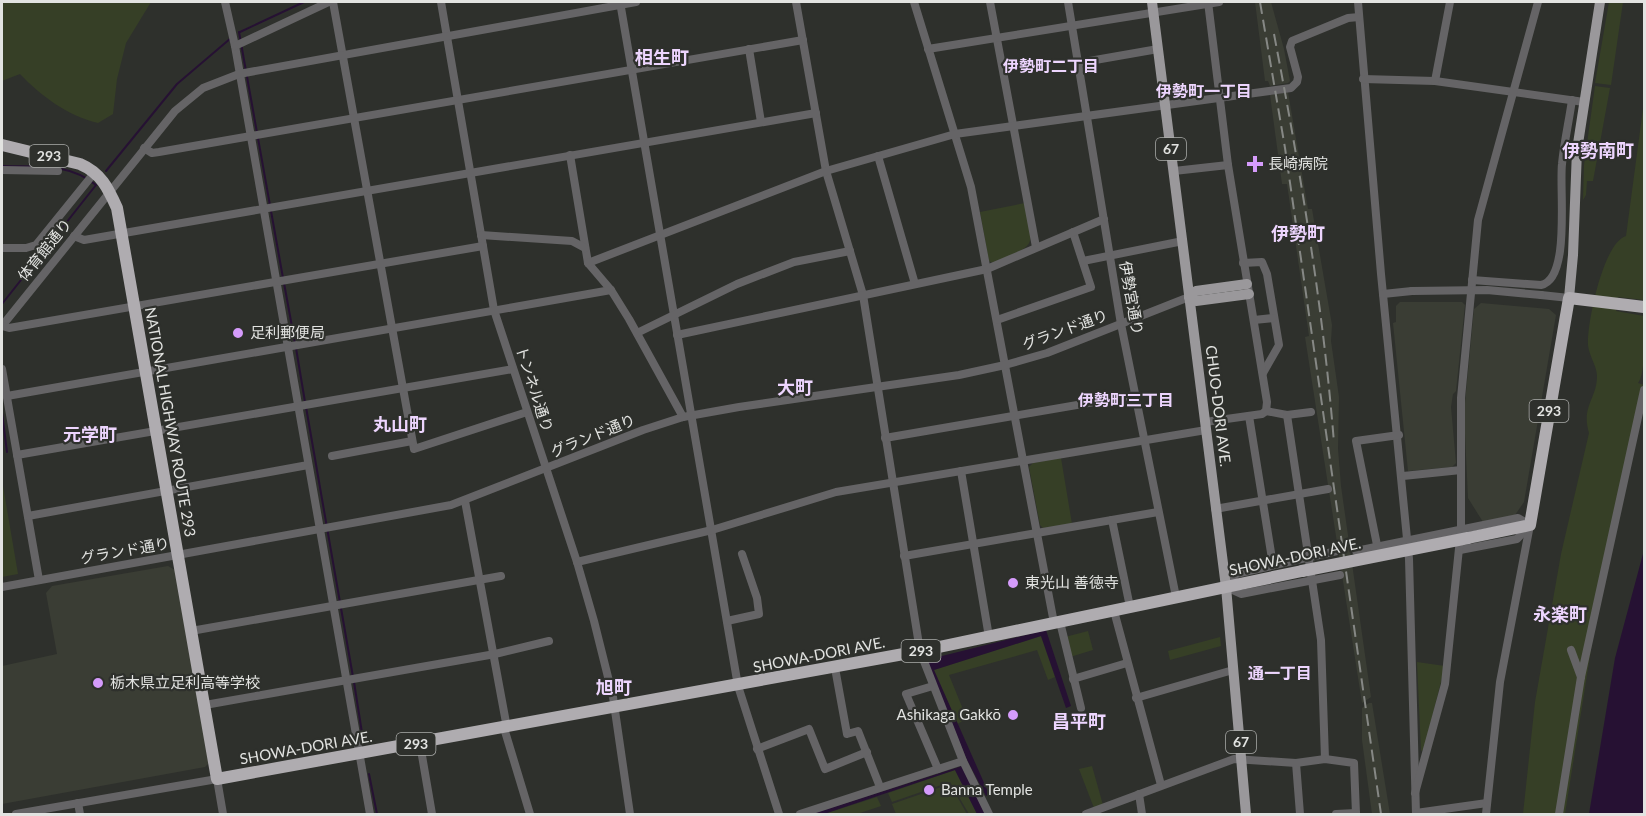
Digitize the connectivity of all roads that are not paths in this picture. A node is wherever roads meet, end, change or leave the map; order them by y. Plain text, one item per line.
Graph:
1 (225, 2) edge
2 (331, 2) edge
3 (441, 2) edge
4 (636, 2) edge
5 (796, 2) edge
6 (914, 2) edge
7 (990, 2) edge
8 (1068, 2) edge
9 (1209, 2) edge
10 (1219, 2) edge
11 (1358, 2) edge
12 (1450, 2) edge
13 (1538, 2) edge
14 (1600, 2) edge
15 (620, 3) edge
16 (1153, 6) edge
17 (1359, 17) junction
18 (1071, 24) junction
19 (447, 34) junction
20 (997, 36) junction
21 (803, 40) junction
22 (234, 44) junction
23 (749, 49) junction
24 (928, 49) junction
25 (1158, 50) junction
26 (342, 54) junction
27 (1078, 63) junction
28 (632, 69) junction
29 (239, 74) junction
30 (1364, 79) junction
31 (1435, 81) junction
32 (1514, 93) junction
33 (1222, 98) junction
34 (458, 100) junction
35 (1572, 100) junction
36 (1584, 102) junction
37 (1166, 106) junction
38 (816, 113) junction
39 (1086, 117) junction
40 (354, 118) junction
41 (762, 122) junction
42 (1014, 126) junction
43 (955, 134) junction
44 (251, 136) junction
45 (644, 143) junction
46 (2, 145) edge
47 (144, 148) junction
48 (570, 155) junction
49 (878, 156) junction
50 (1228, 165) junction
51 (2, 171) edge
52 (58, 171) dead end
53 (826, 171) junction
54 (1174, 171) junction
55 (95, 172) junction
56 (470, 173) junction
57 (109, 190) junction
58 (366, 190) junction
59 (263, 208) junction
60 (1104, 219) junction
61 (1073, 232) junction
62 (122, 234) junction
63 (660, 234) junction
64 (481, 235) junction
65 (74, 236) junction
66 (1183, 242) junction
67 (483, 246) junction
68 (1036, 247) junction
69 (2, 248) edge
70 (585, 248) junction
71 (850, 251) junction
72 (1110, 255) junction
73 (1083, 261) junction
74 (588, 262) junction
75 (1243, 263) junction
76 (379, 264) junction
77 (987, 269) junction
78 (1472, 280) junction
79 (276, 282) junction
80 (915, 284) junction
81 (1248, 289) junction
82 (611, 290) junction
83 (1383, 294) junction
84 (863, 295) junction
85 (1189, 297) junction
86 (1575, 299) junction
87 (134, 307) junction
88 (1644, 307) edge
89 (494, 310) junction
90 (673, 314) junction
91 (1273, 318) junction
92 (997, 320) junction
93 (1254, 320) junction
94 (1121, 324) junction
95 (2, 326) edge
96 (390, 328) junction
97 (636, 333) junction
98 (677, 335) junction
99 (288, 346) junction
100 (1005, 365) junction
101 (2, 369) edge
102 (513, 369) junction
103 (146, 371) junction
104 (1263, 373) junction
105 (400, 387) junction
106 (878, 388) junction
107 (1644, 390) edge
108 (1135, 395) junction
109 (7, 396) junction
110 (298, 405) junction
111 (527, 411) junction
112 (1266, 411) junction
113 (1311, 412) dead end
114 (1015, 415) junction
115 (1287, 415) junction
116 (687, 416) junction
117 (1249, 416) junction
118 (1205, 426) junction
119 (156, 429) junction
120 (1399, 435) junction
121 (885, 438) junction
122 (1144, 440) junction
123 (412, 441) junction
124 (17, 455) junction
125 (332, 456) dead end
126 (1024, 460) junction
127 (308, 465) junction
128 (547, 469) junction
129 (1461, 470) junction
130 (961, 471) junction
131 (1403, 476) junction
132 (893, 482) junction
133 (1328, 489) dead end
134 (167, 490) junction
135 (1299, 493) junction
136 (1263, 500) junction
137 (465, 501) junction
138 (1215, 509) junction
139 (1158, 512) junction
140 (28, 516) junction
141 (1112, 520) junction
142 (1530, 525) junction
143 (712, 530) junction
144 (320, 531) junction
145 (1037, 533) junction
146 (1465, 533) junction
147 (1408, 539) junction
148 (973, 544) junction
149 (1377, 545) junction
150 (1460, 550) junction
151 (1337, 551) dead end
152 (1356, 551) dead end
153 (742, 554) dead end
154 (178, 556) junction
155 (904, 556) junction
156 (1309, 558) junction
157 (577, 562) junction
158 (1273, 565) junction
159 (1340, 575) dead end
160 (501, 576) dead end
161 (39, 580) junction
162 (482, 580) junction
163 (1312, 580) junction
164 (2, 587) edge
165 (1226, 587) junction
166 (1176, 597) junction
167 (333, 606) junction
168 (1130, 608) junction
169 (1114, 611) junction
170 (727, 621) junction
171 (1057, 622) junction
172 (191, 631) junction
173 (989, 637) junction
174 (549, 641) dead end
175 (1571, 650) dead end
176 (920, 651) junction
177 (495, 654) junction
178 (1127, 663) junction
179 (835, 668) junction
180 (1233, 670) junction
181 (1581, 676) junction
182 (1073, 679) junction
183 (345, 681) junction
184 (738, 686) junction
185 (933, 686) junction
186 (1136, 698) junction
187 (205, 705) junction
188 (615, 708) junction
189 (1081, 708) dead end
190 (505, 728) junction
191 (420, 744) junction
192 (757, 749) junction
193 (867, 752) junction
194 (359, 754) junction
195 (1413, 757) junction
196 (1426, 758) junction
197 (1325, 759) junction
198 (1242, 760) junction
199 (963, 761) junction
200 (1296, 763) junction
201 (938, 769) junction
202 (217, 779) junction
203 (1161, 785) junction
204 (880, 787) junction
205 (1139, 794) junction
206 (1414, 794) junction
207 (78, 803) junction
208 (1487, 803) junction
209 (16, 814) edge
210 (80, 814) edge
211 (223, 814) edge
212 (370, 814) edge
213 (431, 814) edge
214 (530, 814) edge
215 (630, 814) edge
216 (779, 814) edge
217 (800, 814) edge
218 (989, 814) edge
219 (1086, 814) edge
220 (1142, 814) edge
221 (1246, 814) edge
222 (1300, 814) edge
223 (1336, 814) edge
224 (1356, 814) edge
225 (1416, 814) edge
226 (1486, 814) edge
227 (1558, 814) edge

1 - 22 street
2 - 22 street
2 - 26 street
3 - 19 street, トンネル通り
4 - 15 street, 体育館通り
5 - 21 street
6 - 24 street
7 - 20 street
8 - 18 street, 伊勢宮通り
9 - 10 street
9 - 16 street
9 - 33 street
11 - 17 street
12 - 31 street
13 - 32 street
14 - 36 main road
15 - 19 street, 体育館通り
15 - 28 street
16 - 18 street
16 - 25 main road, CHUO-DORI AVE. / 67
17 - 30 street
17 - 33 street
18 - 20 street
18 - 27 street, 伊勢宮通り
19 - 26 street, 体育館通り
19 - 34 street, トンネル通り
20 - 24 street
20 - 42 street
21 - 23 street
21 - 38 street
22 - 29 street
23 - 28 street
23 - 41 street
24 - 43 street
25 - 27 street
25 - 37 main road, CHUO-DORI AVE. / 67
26 - 29 street, 体育館通り
26 - 40 street
27 - 39 street, 伊勢宮通り
28 - 34 street
28 - 45 street
29 - 44 street
29 - 47 street, 体育館通り
30 - 31 street
30 - 83 street
31 - 32 street
32 - 35 street
32 - 78 street
33 - 37 street
33 - 50 street
34 - 40 street
34 - 56 street, トンネル通り
35 - 36 street
35 - 78 street
36 - 86 main road
37 - 39 street
37 - 54 main road, CHUO-DORI AVE. / 67
38 - 41 street
38 - 53 street
39 - 42 street
39 - 60 street, 伊勢宮通り
40 - 44 street
40 - 58 street
41 - 45 street
42 - 43 street
42 - 68 street
43 - 49 street
43 - 77 street
44 - 47 street
44 - 59 street
45 - 48 street
45 - 63 street
46 - 55 highway, 293
47 - 57 street, 体育館通り
48 - 56 street
48 - 70 street
49 - 53 street
49 - 80 street
50 - 54 street
50 - 75 street
51 - 52 street
53 - 63 street
53 - 71 street
54 - 66 main road, CHUO-DORI AVE. / 67
55 - 57 highway, NATIONAL HIGHWAY ROUTE 293
55 - 69 street
56 - 58 street
56 - 64 street, トンネル通り
57 - 62 highway, NATIONAL HIGHWAY ROUTE 293
57 - 65 street, 体育館通り
58 - 59 street
58 - 76 street
59 - 62 street
59 - 79 street
60 - 61 street
60 - 72 street, 伊勢宮通り
61 - 68 street
61 - 73 street
62 - 65 street
62 - 87 highway, NATIONAL HIGHWAY ROUTE 293
63 - 74 street
63 - 90 street
64 - 67 street, トンネル通り
64 - 70 street
65 - 95 street, 体育館通り
66 - 72 street
66 - 85 main road, CHUO-DORI AVE. / 67
67 - 76 street
67 - 89 street, トンネル通り
68 - 77 street
70 - 74 street
71 - 84 street
71 - 90 street
72 - 73 street
72 - 94 street, 伊勢宮通り
73 - 92 street
74 - 82 street
75 - 81 street
75 - 91 street
76 - 79 street
76 - 96 street
77 - 80 street
77 - 92 street
78 - 129 street
79 - 87 street
79 - 99 street
80 - 84 street
81 - 85 main road
81 - 93 street
82 - 89 street
82 - 97 street
83 - 86 street, bridge
83 - 120 street
84 - 98 street
84 - 106 street
85 - 94 street, グランド通り
85 - 118 main road, CHUO-DORI AVE. / 67
86 - 88 highway
86 - 142 highway, 293
87 - 95 street
87 - 103 highway, NATIONAL HIGHWAY ROUTE 293
89 - 96 street
89 - 102 street, トンネル通り
90 - 97 street
90 - 98 street
91 - 93 street
91 - 104 street
92 - 100 street
93 - 104 street
94 - 100 street, グランド通り
94 - 108 street, 伊勢宮通り
96 - 99 street
96 - 105 street
97 - 116 street
98 - 116 street
99 - 103 street
99 - 110 street
100 - 106 street, グランド通り
100 - 114 street
101 - 109 street
102 - 105 street
102 - 111 street, トンネル通り
103 - 109 street
103 - 119 highway, NATIONAL HIGHWAY ROUTE 293
104 - 112 street
105 - 110 street
105 - 123 street
106 - 116 street, グランド通り
106 - 121 street
107 - 181 street
108 - 114 street
108 - 122 street, 伊勢宮通り
109 - 124 street
110 - 119 street
110 - 127 street
111 - 123 street
111 - 128 street, トンネル通り
112 - 115 street
112 - 117 street
113 - 115 street
114 - 121 street
114 - 126 street
115 - 135 street
116 - 128 street, グランド通り
116 - 143 street
117 - 118 street
117 - 136 street
118 - 122 street
118 - 138 main road, CHUO-DORI AVE. / 67
119 - 124 street
119 - 134 highway, NATIONAL HIGHWAY ROUTE 293
120 - 131 street
120 - 149 street
121 - 132 street
122 - 126 street
122 - 139 street, 伊勢宮通り
123 - 125 street
124 - 140 street
126 - 130 street
126 - 145 street
127 - 134 street
127 - 144 street
128 - 137 street, グランド通り
128 - 157 street, トンネル通り
129 - 131 street
129 - 146 street
130 - 132 street
130 - 148 street
131 - 147 street
132 - 143 street
132 - 155 street
133 - 135 street
134 - 140 street
134 - 154 highway, NATIONAL HIGHWAY ROUTE 293
135 - 136 street
135 - 156 street
136 - 138 street
136 - 158 street
137 - 144 street, グランド通り
137 - 162 street
138 - 165 main road, CHUO-DORI AVE. / 67
139 - 141 street
139 - 166 street, 伊勢宮通り
140 - 161 street
141 - 145 street
141 - 168 street
142 - 146 highway, SHOWA-DORI AVE. / 293
142 - 150 street
142 - 208 street
143 - 157 street
143 - 170 street
144 - 154 street, グランド通り
144 - 167 street
145 - 148 street
145 - 171 street
146 - 147 street
146 - 150 street
146 - 165 highway, SHOWA-DORI AVE. / 293, bridge
147 - 149 street
147 - 195 street
148 - 155 street
148 - 173 street
149 - 152 street
150 - 196 street
151 - 156 street
153 - 170 street
154 - 161 street, グランド通り
154 - 172 highway, NATIONAL HIGHWAY ROUTE 293
155 - 176 street
156 - 158 street
156 - 163 street
157 - 188 street, トンネル通り
158 - 165 street
159 - 163 street
160 - 162 street
161 - 164 street, グランド通り
162 - 167 street
162 - 177 street
163 - 165 street
163 - 197 street
165 - 166 highway, SHOWA-DORI AVE. / 293
165 - 180 main road, CHUO-DORI AVE. / 67
166 - 168 highway, SHOWA-DORI AVE. / 293
167 - 172 street
167 - 183 street
168 - 169 highway, SHOWA-DORI AVE. / 293
169 - 171 highway, SHOWA-DORI AVE. / 293
169 - 178 street
170 - 184 street
171 - 173 highway, SHOWA-DORI AVE. / 293
171 - 182 street
172 - 187 highway, NATIONAL HIGHWAY ROUTE 293
173 - 176 highway, SHOWA-DORI AVE. / 293
174 - 177 street
175 - 181 street
176 - 179 highway, SHOWA-DORI AVE. / 293
176 - 185 street
177 - 183 street
177 - 190 street
178 - 182 street
178 - 186 street
179 - 184 highway, SHOWA-DORI AVE. / 293
179 - 193 street
180 - 186 street
180 - 198 main road, CHUO-DORI AVE. / 67
181 - 227 street
182 - 189 street
183 - 187 street
183 - 194 street
184 - 188 highway, SHOWA-DORI AVE. / 293
184 - 192 street
185 - 199 street
185 - 201 street
186 - 203 street
187 - 202 highway, NATIONAL HIGHWAY ROUTE 293
188 - 190 highway, SHOWA-DORI AVE. / 293
188 - 215 street, トンネル通り
190 - 191 highway, SHOWA-DORI AVE. / 293
190 - 214 street
191 - 194 highway, SHOWA-DORI AVE. / 293
191 - 213 street
192 - 193 street
192 - 216 street
193 - 204 street
194 - 202 highway, SHOWA-DORI AVE. / 293
194 - 212 street
195 - 196 street
195 - 206 street
196 - 206 street
197 - 200 street
197 - 224 street
198 - 200 street
198 - 203 street
198 - 221 main road, CHUO-DORI AVE. / 67
199 - 201 street
199 - 218 street
200 - 222 street
201 - 204 street
202 - 207 street
202 - 211 street
203 - 205 street
204 - 217 street
205 - 219 street
205 - 220 street
206 - 225 street
207 - 209 street
207 - 210 street
208 - 225 street
208 - 226 street
223 - 224 street

